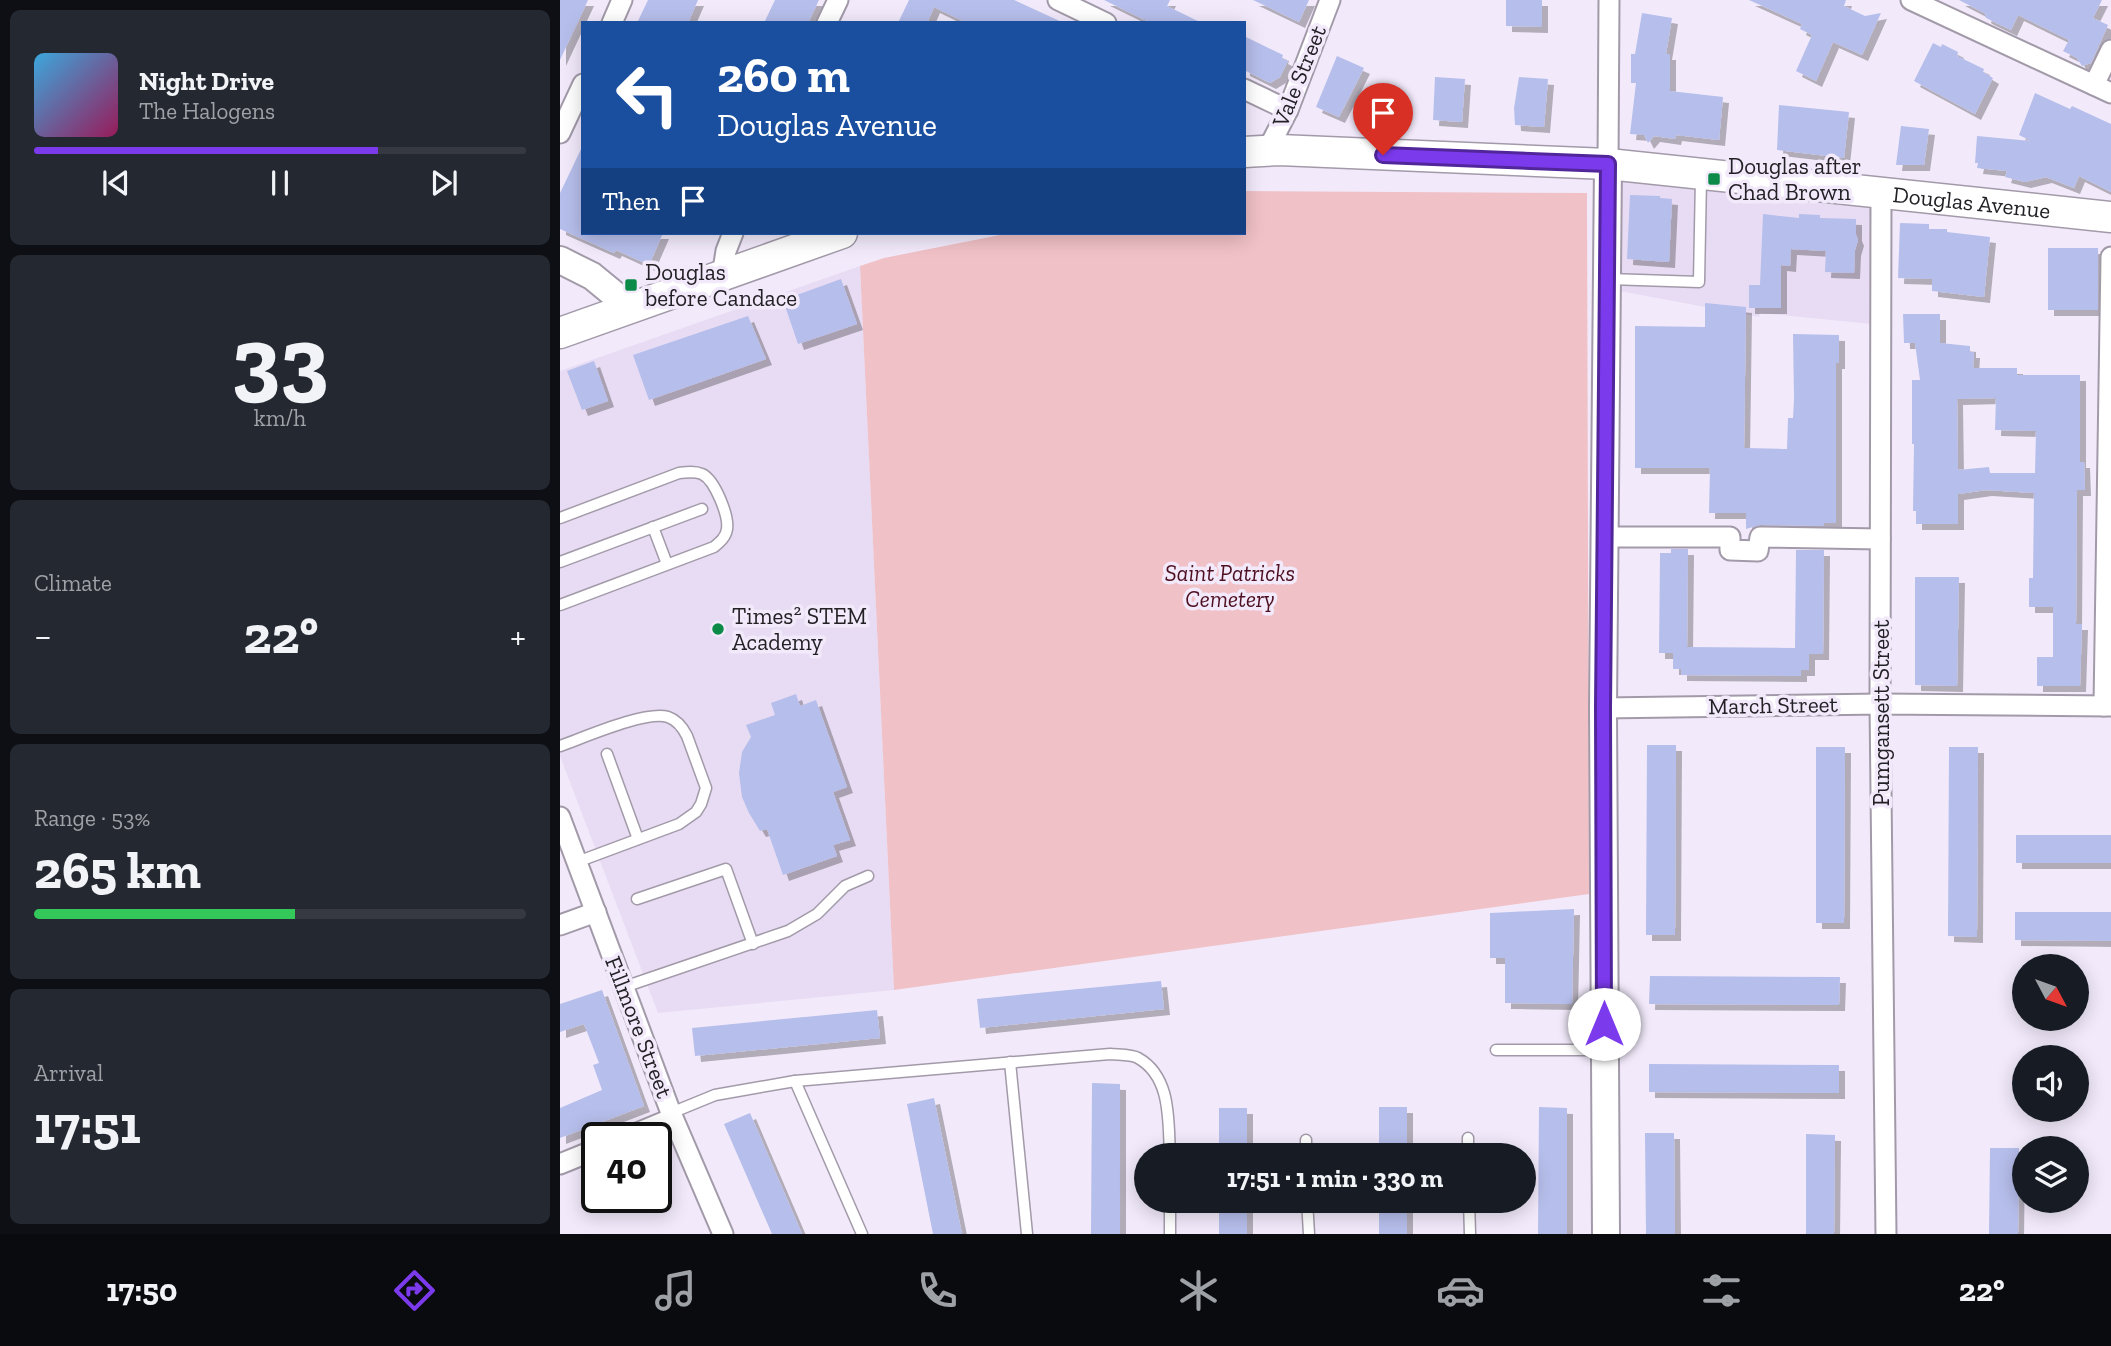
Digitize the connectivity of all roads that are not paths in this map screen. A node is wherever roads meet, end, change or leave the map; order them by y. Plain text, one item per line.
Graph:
1 (622, 0) edge
2 (838, 0) edge
3 (1058, 0) edge
4 (1330, 0) edge
5 (1609, 0) edge
6 (1911, 0) edge
7 (613, 21) edge
8 (828, 21) edge
9 (1102, 21) edge
10 (2111, 50) edge
11 (581, 89) edge
12 (2103, 89) edge
13 (1246, 90) edge
14 (1288, 110) junction
15 (560, 133) edge
16 (1256, 151) edge
17 (1608, 164) junction
18 (1702, 174) junction
19 (1881, 192) junction
20 (2111, 217) edge
21 (732, 235) edge
22 (836, 235) edge
23 (2111, 257) edge
24 (560, 260) edge
25 (722, 276) junction
26 (1606, 279) junction
27 (631, 308) junction
28 (560, 333) edge
29 (702, 509) dead end
30 (560, 518) edge
31 (653, 527) junction
32 (1604, 537) junction
33 (1880, 539) junction
34 (560, 562) edge
35 (667, 564) junction
36 (560, 605) edge
37 (1880, 704) junction
38 (2107, 706) edge
39 (1603, 708) junction
40 (560, 746) edge
41 (607, 754) dead end
42 (560, 817) edge
43 (638, 839) junction
44 (577, 862) junction
45 (869, 876) dead end
46 (637, 899) dead end
47 (596, 912) junction
48 (560, 925) edge
49 (753, 944) junction
50 (624, 987) junction
51 (1496, 1050) dead end
52 (1605, 1051) junction
53 (1010, 1062) junction
54 (795, 1081) junction
55 (672, 1115) junction
56 (658, 1122) edge
57 (1468, 1138) dead end
58 (1306, 1139) dead end
59 (1169, 1143) edge
60 (1306, 1143) edge
61 (1468, 1143) edge
62 (581, 1155) edge
63 (560, 1164) edge
64 (1170, 1213) edge
65 (1307, 1213) edge
66 (1469, 1213) edge
67 (723, 1234) edge
68 (862, 1234) edge
69 (1027, 1234) edge
70 (1170, 1234) edge
71 (1308, 1234) edge
72 (1470, 1234) edge
73 (1606, 1234) edge
74 (1886, 1234) edge

1 - 7 street
2 - 8 street
3 - 9 street
4 - 14 street, Vale Street
5 - 17 street
6 - 12 street
10 - 12 street
11 - 15 street
13 - 14 street
14 - 16 street, Vale Street
16 - 17 main road, Douglas Avenue
17 - 18 main road, Douglas Avenue
17 - 26 street
18 - 19 main road, Douglas Avenue
18 - 26 lane
19 - 20 main road, Douglas Avenue
19 - 33 street, Pumgansett Street
21 - 25 street
22 - 25 main road
23 - 38 street
24 - 27 street
25 - 27 main road
26 - 32 street
27 - 28 main road
29 - 31 lane
30 - 35 lane
31 - 34 lane
31 - 35 lane
32 - 33 street
32 - 39 street
33 - 37 street, Pumgansett Street
35 - 36 lane
37 - 38 street, March Street
37 - 39 street, March Street
37 - 74 street, Pumgansett Street
39 - 52 street
40 - 43 lane
41 - 43 lane
42 - 44 street, Fillmore Street
43 - 44 lane
44 - 47 street, Fillmore Street
45 - 49 lane
46 - 49 lane
47 - 48 street
47 - 50 street, Fillmore Street
49 - 50 lane
50 - 55 street, Fillmore Street
51 - 52 lane
52 - 73 street
53 - 54 lane
53 - 59 lane
53 - 69 lane
54 - 55 lane
54 - 68 lane
55 - 56 street
55 - 67 street, Fillmore Street
57 - 61 lane
58 - 60 lane
62 - 63 street
64 - 70 lane
65 - 71 lane
66 - 72 lane

